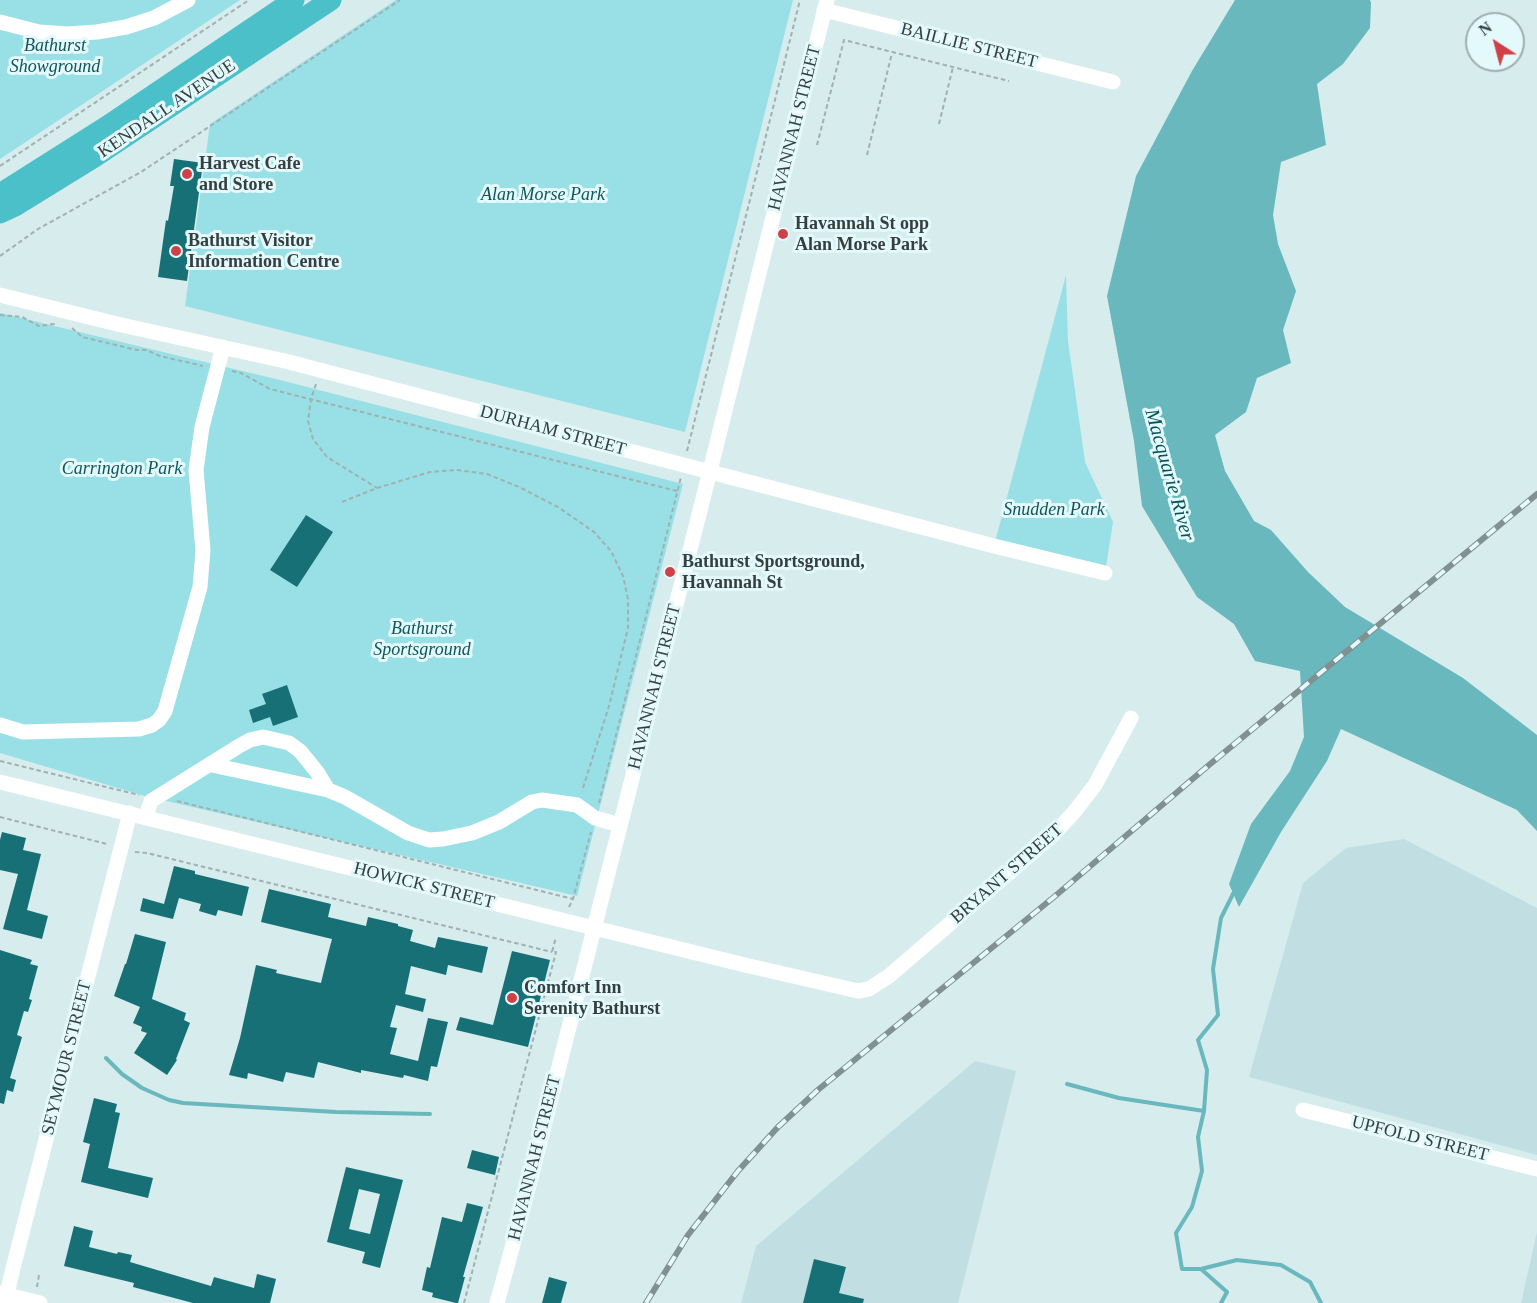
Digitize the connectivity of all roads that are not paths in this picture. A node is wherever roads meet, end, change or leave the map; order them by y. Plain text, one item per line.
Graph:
1 (188, 0) edge
2 (294, 0) edge
3 (331, 0) edge
4 (826, 5) edge
5 (0, 22) edge
6 (1113, 82) dead end
7 (0, 194) edge
8 (0, 213) edge
9 (0, 295) edge
10 (223, 347) junction
11 (710, 471) junction
12 (1105, 573) dead end
13 (1131, 718) dead end
14 (0, 725) edge
15 (212, 765) junction
16 (0, 782) edge
17 (328, 790) junction
18 (130, 813) junction
19 (146, 817) junction
20 (620, 825) junction
21 (593, 928) junction
22 (847, 990) joint
23 (1303, 1110) dead end
24 (1537, 1169) edge
25 (4, 1297) edge
26 (40, 1303) edge
27 (497, 1303) edge

1 - 5 street
2 - 7 highway, KENDALL AVENUE
3 - 8 highway, KENDALL AVENUE
4 - 6 street, BAILLIE STREET
4 - 11 street, HAVANNAH STREET
9 - 10 street, DURHAM STREET
10 - 11 street, DURHAM STREET
10 - 14 street
11 - 12 street, DURHAM STREET
11 - 20 street, HAVANNAH STREET
13 - 22 street, BRYANT STREET
15 - 17 street
15 - 17 street
15 - 19 street
16 - 18 street, HOWICK STREET
17 - 20 street
18 - 19 street, HOWICK STREET
18 - 25 street, SEYMOUR STREET
19 - 21 street, HOWICK STREET
20 - 21 street, HAVANNAH STREET
21 - 22 street, HOWICK STREET
21 - 27 street, HAVANNAH STREET
23 - 24 street, UPFOLD STREET
25 - 26 street

